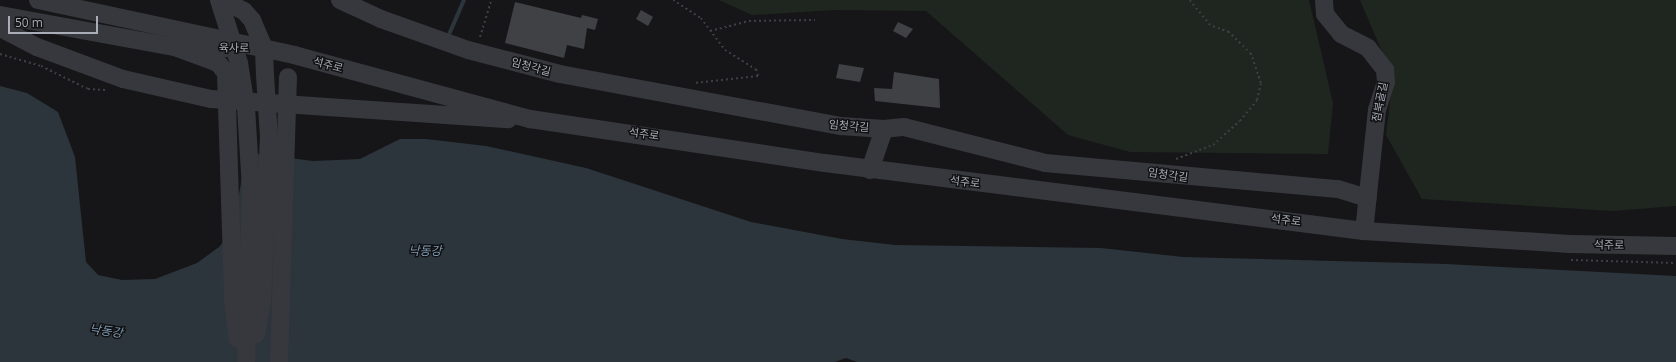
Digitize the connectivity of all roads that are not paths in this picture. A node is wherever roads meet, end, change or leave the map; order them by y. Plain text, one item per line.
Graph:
1 (38, 0) edge
2 (219, 0) edge
3 (223, 0) edge
4 (340, 0) edge
5 (1324, 0) edge
6 (0, 14) edge
7 (0, 28) edge
8 (175, 47) junction
9 (264, 48) junction
10 (290, 71) dead end
11 (530, 119) junction
12 (884, 129) junction
13 (870, 170) junction
14 (1368, 198) junction
15 (1364, 231) junction
16 (1676, 246) edge
17 (242, 362) edge
18 (246, 362) edge
19 (251, 362) edge
20 (279, 362) edge

1 - 9 street, 육사로
2 - 18 street, bridge
3 - 9 street
4 - 12 street, 임청각길
5 - 14 street, 점북골길
6 - 8 street, 육사로
7 - 11 street
8 - 9 street, 육사로
8 - 17 street, bridge
9 - 11 street, 석주로
9 - 19 street, bridge
10 - 20 street, bridge
11 - 13 street, 석주로
12 - 13 street
12 - 14 street, 임청각길
13 - 15 street, 석주로
14 - 15 street, 점북골길
15 - 16 street, 석주로

